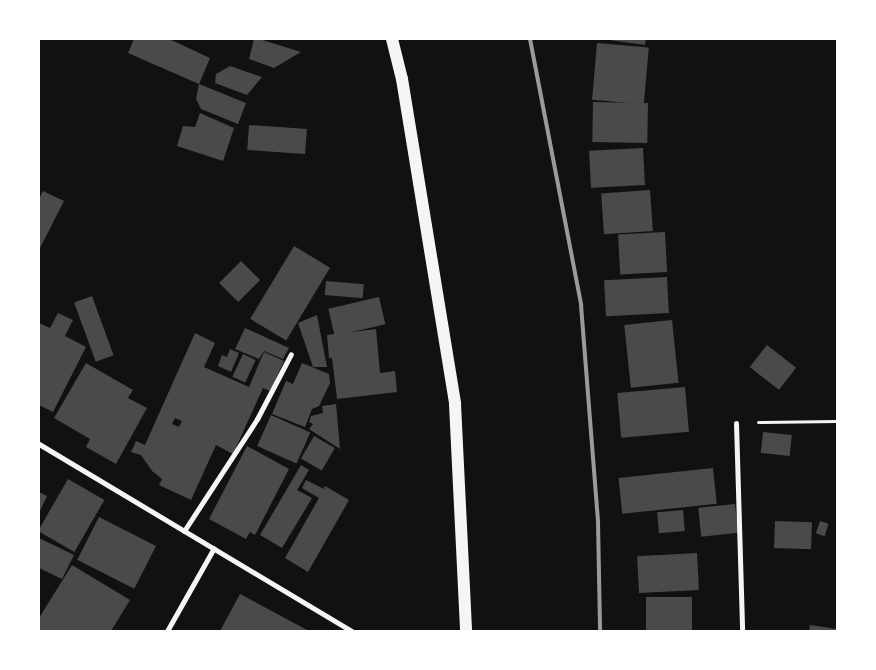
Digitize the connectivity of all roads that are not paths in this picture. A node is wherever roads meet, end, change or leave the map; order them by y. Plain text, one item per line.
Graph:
1 (392, 39) edge
2 (291, 354) dead end
3 (736, 423) road end
4 (39, 444) edge
5 (184, 531) junction
6 (214, 548) junction
7 (167, 631) edge
8 (351, 631) edge
9 (466, 631) edge
10 (742, 631) edge

1 - 9 main road
2 - 5 street
3 - 10 street
4 - 5 street
5 - 6 street
6 - 7 street
6 - 8 street

